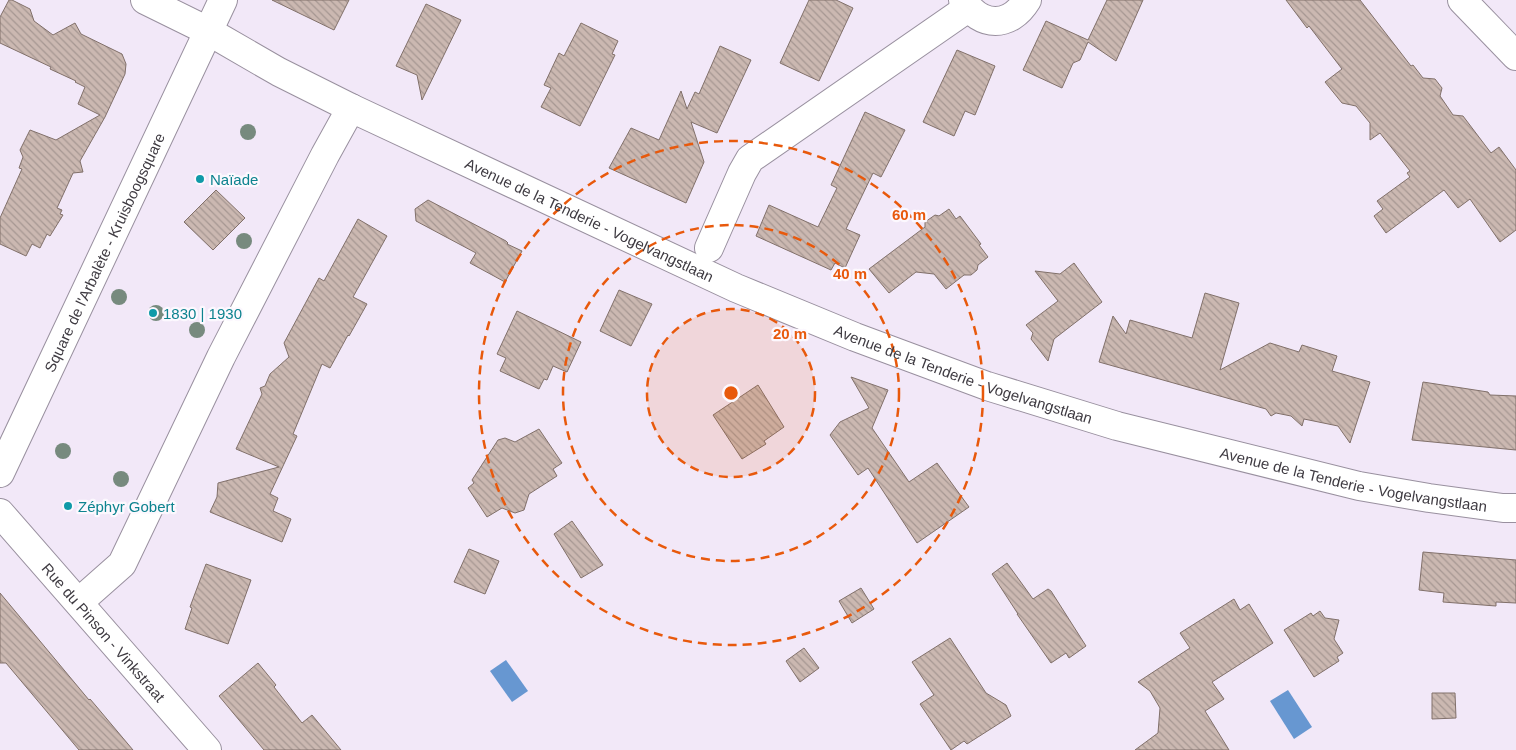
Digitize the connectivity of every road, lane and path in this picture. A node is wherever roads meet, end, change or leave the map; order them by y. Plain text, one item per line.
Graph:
1 (145, 0) edge
2 (223, 0) edge
3 (1027, 0) edge
4 (1462, 0) edge
5 (966, 4) edge
6 (208, 31) junction
7 (1516, 56) edge
8 (350, 108) junction
9 (709, 248) dead end
10 (0, 473) edge
11 (1516, 508) edge
12 (0, 513) edge
13 (79, 602) junction
14 (207, 750) edge

1 - 6 street, Avenue de la Tenderie - Vogelvangstlaan
2 - 6 street, Square de l'Arbalète - Kruisboogsquare
3 - 5 street
4 - 7 street
5 - 9 street
6 - 8 street, Avenue de la Tenderie - Vogelvangstlaan
6 - 10 street, Square de l'Arbalète - Kruisboogsquare
8 - 11 street, Avenue de la Tenderie - Vogelvangstlaan
8 - 13 street
12 - 13 street, Rue du Pinson - Vinkstraat
13 - 14 street, Rue du Pinson - Vinkstraat

